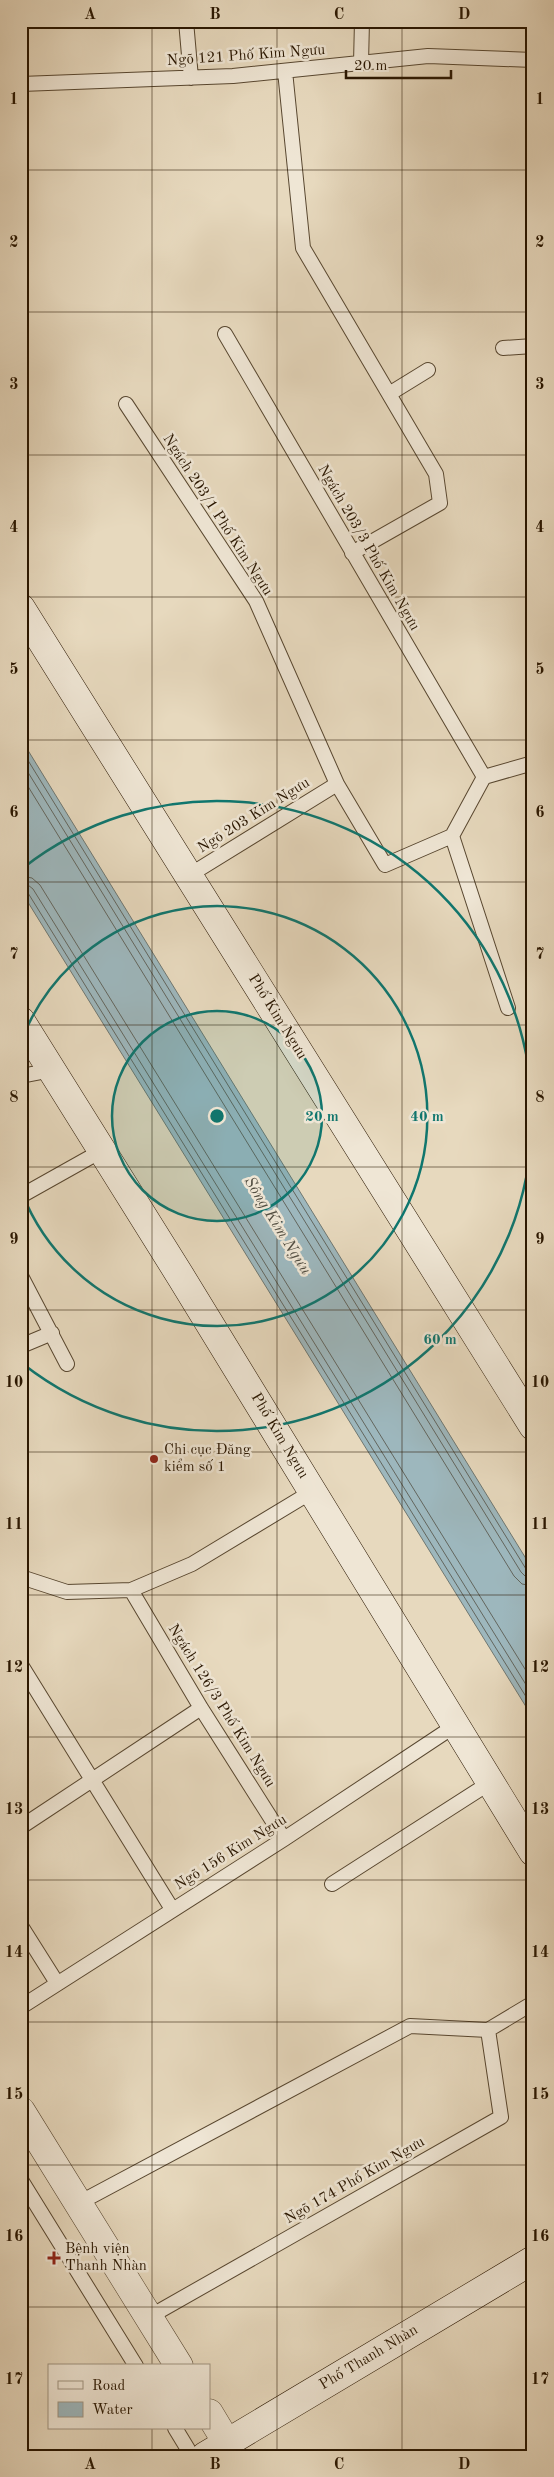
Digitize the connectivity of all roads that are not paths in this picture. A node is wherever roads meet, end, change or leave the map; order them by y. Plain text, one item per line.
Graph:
1 (186, 21) edge
2 (362, 21) edge
3 (533, 60) edge
4 (361, 63) junction
5 (285, 71) junction
6 (191, 78) junction
7 (21, 84) edge
8 (225, 334) dead end
9 (533, 346) edge
10 (503, 348) dead end
11 (428, 370) dead end
12 (389, 394) junction
13 (126, 404) dead end
14 (352, 553) junction
15 (21, 608) edge
16 (533, 763) edge
17 (484, 777) junction
18 (337, 784) junction
19 (452, 836) junction
20 (188, 876) junction
21 (508, 1008) dead end
22 (21, 1021) edge
23 (52, 1070) junction
24 (21, 1076) edge
25 (103, 1150) junction
26 (21, 1196) edge
27 (21, 1276) edge
28 (52, 1333) junction
29 (21, 1346) edge
30 (67, 1364) dead end
31 (533, 1426) edge
32 (313, 1491) junction
33 (21, 1577) edge
34 (131, 1590) junction
35 (21, 1665) edge
36 (201, 1708) junction
37 (456, 1725) junction
38 (92, 1779) junction
39 (491, 1782) junction
40 (21, 1827) edge
41 (284, 1839) junction
42 (533, 1852) edge
43 (332, 1884) dead end
44 (172, 1908) junction
45 (21, 1926) edge
46 (57, 1983) junction
47 (533, 2003) edge
48 (21, 2006) edge
49 (488, 2030) junction
50 (21, 2111) edge
51 (21, 2180) edge
52 (77, 2204) junction
53 (533, 2260) edge
54 (149, 2317) junction
55 (135, 2364) edge
56 (178, 2364) edge
57 (210, 2418) edge
58 (176, 2430) edge
59 (216, 2449) edge
60 (192, 2456) edge

1 - 6 lane
2 - 4 lane
3 - 4 lane, Ngõ 121 Phố Kim Ngưu
4 - 5 lane, Ngõ 121 Phố Kim Ngưu
5 - 6 lane, Ngõ 121 Phố Kim Ngưu
5 - 12 lane
6 - 7 lane, Ngõ 121 Phố Kim Ngưu
8 - 14 lane, Ngách 203/3 Phố Kim Ngưu
9 - 10 lane
11 - 12 lane
12 - 14 lane
13 - 18 lane, Ngách 203/1 Phố Kim Ngưu
14 - 17 lane, Ngách 203/3 Phố Kim Ngưu
15 - 20 main road, Phố Kim Ngưu
16 - 17 lane
17 - 19 lane
18 - 19 lane, Ngách 203/1 Phố Kim Ngưu
18 - 20 lane, Ngõ 203 Kim Ngưu
19 - 21 lane
20 - 31 main road, Phố Kim Ngưu
22 - 23 main road, Phố Kim Ngưu
23 - 24 lane
23 - 25 main road, Phố Kim Ngưu
25 - 26 lane
25 - 32 main road, Phố Kim Ngưu
27 - 28 lane
28 - 29 lane
28 - 30 lane
32 - 34 lane
32 - 37 main road, Phố Kim Ngưu
33 - 34 lane
34 - 36 lane, Ngách 126/3 Phố Kim Ngưu
35 - 38 lane
36 - 38 lane
36 - 41 lane, Ngách 126/3 Phố Kim Ngưu
37 - 39 main road, Phố Kim Ngưu
37 - 41 lane, Ngõ 156 Kim Ngưu
38 - 40 lane
38 - 44 lane
39 - 42 main road, Phố Kim Ngưu
39 - 43 lane
41 - 44 lane, Ngõ 156 Kim Ngưu
44 - 46 lane, Ngõ 156 Kim Ngưu
45 - 46 lane
46 - 48 lane, Ngõ 156 Kim Ngưu
47 - 49 lane
49 - 52 lane
49 - 54 lane, Ngõ 174 Phố Kim Ngưu
50 - 52 main road
51 - 55 lane
52 - 54 main road
53 - 59 main road, Phố Thanh Nhàn
54 - 56 main road
57 - 59 main road
58 - 60 lane

